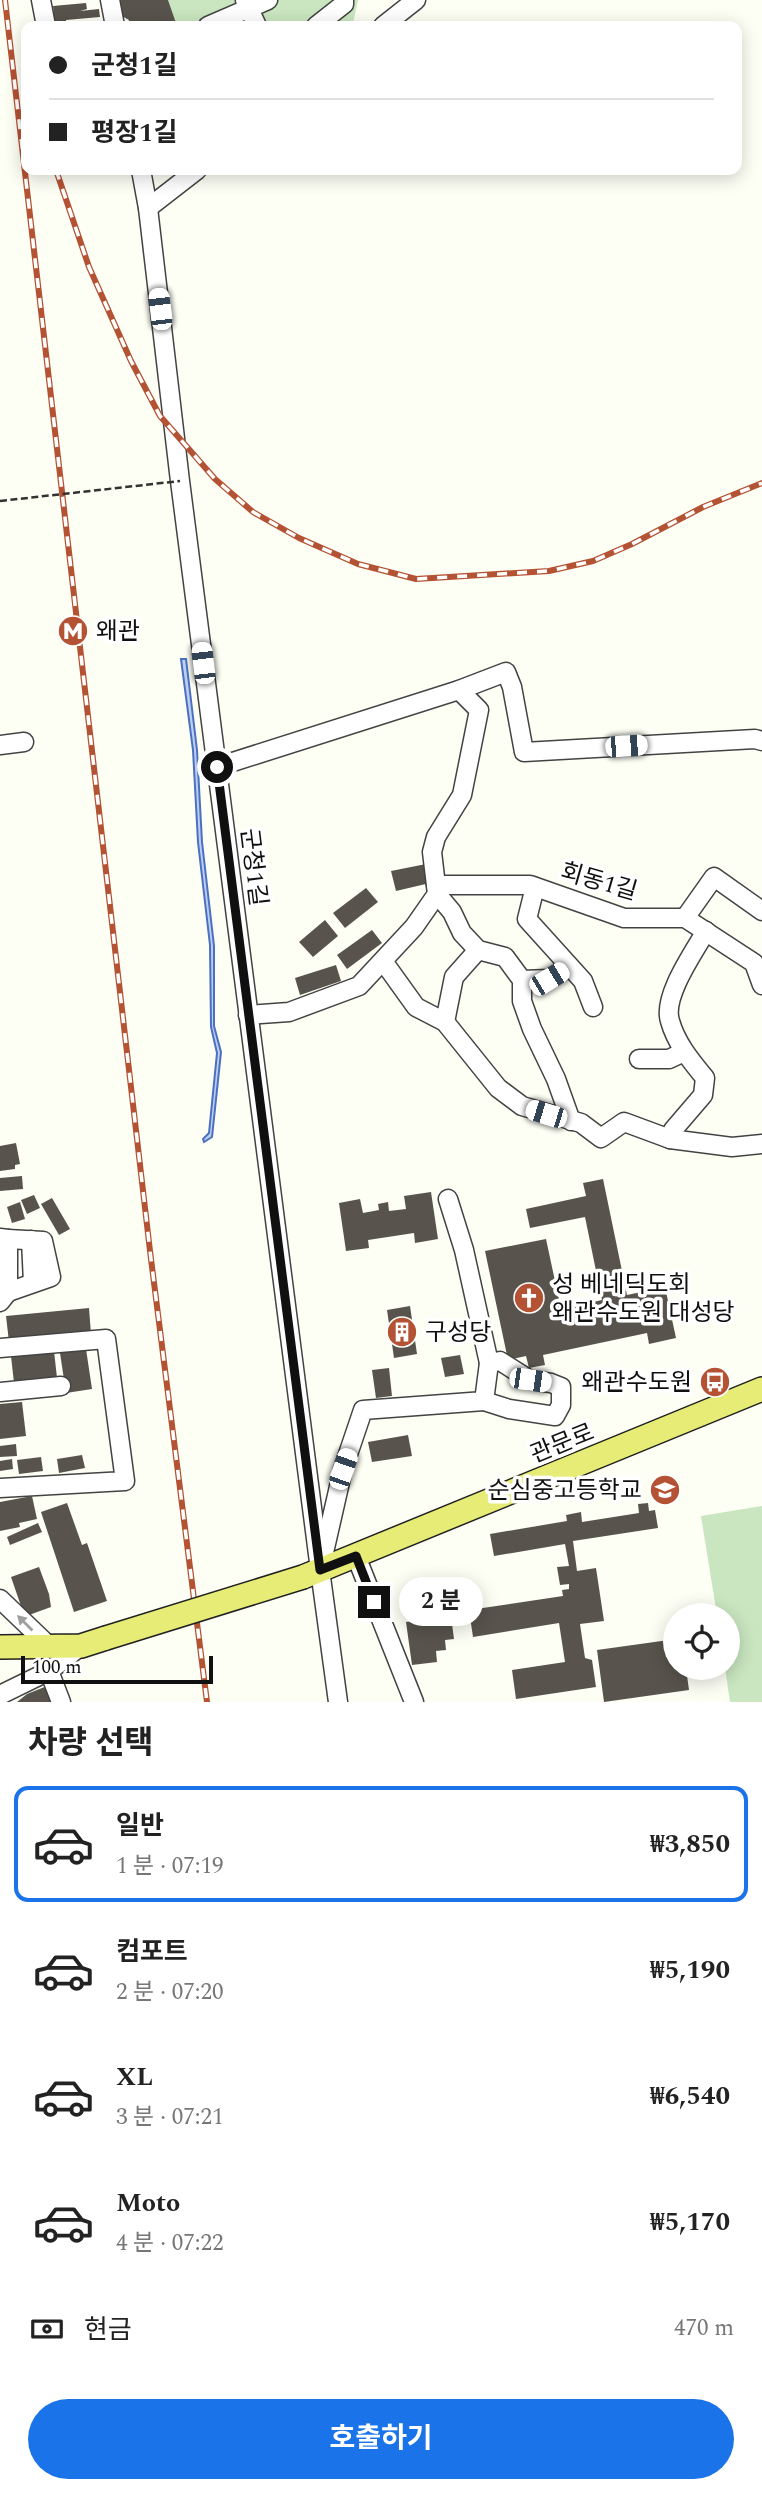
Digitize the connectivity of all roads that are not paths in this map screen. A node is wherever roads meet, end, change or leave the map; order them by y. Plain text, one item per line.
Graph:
1 (41, 0) edge
2 (110, 0) edge
3 (268, 0) edge
4 (344, 0) edge
5 (416, 0) edge
6 (247, 4) edge
7 (398, 7) edge
8 (45, 21) edge
9 (114, 21) edge
10 (217, 21) edge
11 (255, 21) edge
12 (322, 21) edge
13 (387, 21) edge
14 (142, 175) edge
15 (191, 175) edge
16 (148, 208) junction
17 (459, 690) junction
18 (762, 741) edge
19 (24, 742) dead end
20 (0, 745) edge
21 (217, 767) junction
22 (535, 887) junction
23 (436, 890) junction
24 (762, 911) edge
25 (685, 918) junction
26 (706, 930) junction
27 (478, 950) junction
28 (383, 961) junction
29 (569, 967) junction
30 (522, 980) junction
31 (762, 983) edge
32 (593, 1007) dead end
33 (248, 1015) junction
34 (445, 1022) junction
35 (684, 1052) junction
36 (639, 1059) dead end
37 (571, 1121) junction
38 (670, 1139) junction
39 (762, 1144) edge
40 (449, 1199) dead end
41 (4, 1238) edge
42 (4, 1297) edge
43 (0, 1348) edge
44 (489, 1363) junction
45 (61, 1386) dead end
46 (762, 1390) edge
47 (0, 1392) edge
48 (484, 1401) junction
49 (0, 1488) edge
50 (356, 1556) junction
51 (311, 1573) junction
52 (0, 1599) edge
53 (81, 1646) junction
54 (0, 1647) edge
55 (50, 1647) junction
56 (49, 1671) junction
57 (0, 1695) edge
58 (61, 1702) edge
59 (338, 1702) edge
60 (414, 1702) edge

1 - 8 street
2 - 9 street
3 - 6 street
4 - 12 street
5 - 7 street
6 - 10 street
6 - 11 street
7 - 13 street
14 - 16 street, 군청1길
15 - 16 street
16 - 21 street, 군청1길
17 - 18 street
17 - 21 street
17 - 23 street
19 - 20 street
21 - 33 street, 군청1길
22 - 23 street, 회동1길
22 - 25 street, 회동1길
22 - 29 street
23 - 27 street
23 - 28 street
24 - 25 street
25 - 26 street, 회동1길
26 - 31 street, 회동1길
26 - 35 street
27 - 30 street
27 - 34 street
28 - 33 street
28 - 34 street
29 - 30 street
29 - 32 street
30 - 37 street
33 - 51 street, 군청1길
34 - 37 street
35 - 36 street
35 - 38 street
37 - 38 street
38 - 39 street
40 - 44 street
41 - 42 street
41 - 42 street
43 - 49 street
44 - 48 street
44 - 48 street
45 - 47 street
46 - 50 main road, 관문로
48 - 51 street
50 - 51 main road, 관문로
50 - 60 street
51 - 53 main road, 관문로, bridge
51 - 59 street, 군청1길
55 -> 52 street
53 - 55 main road
53 - 56 street
54 - 55 main road
56 - 57 street
56 - 58 street

